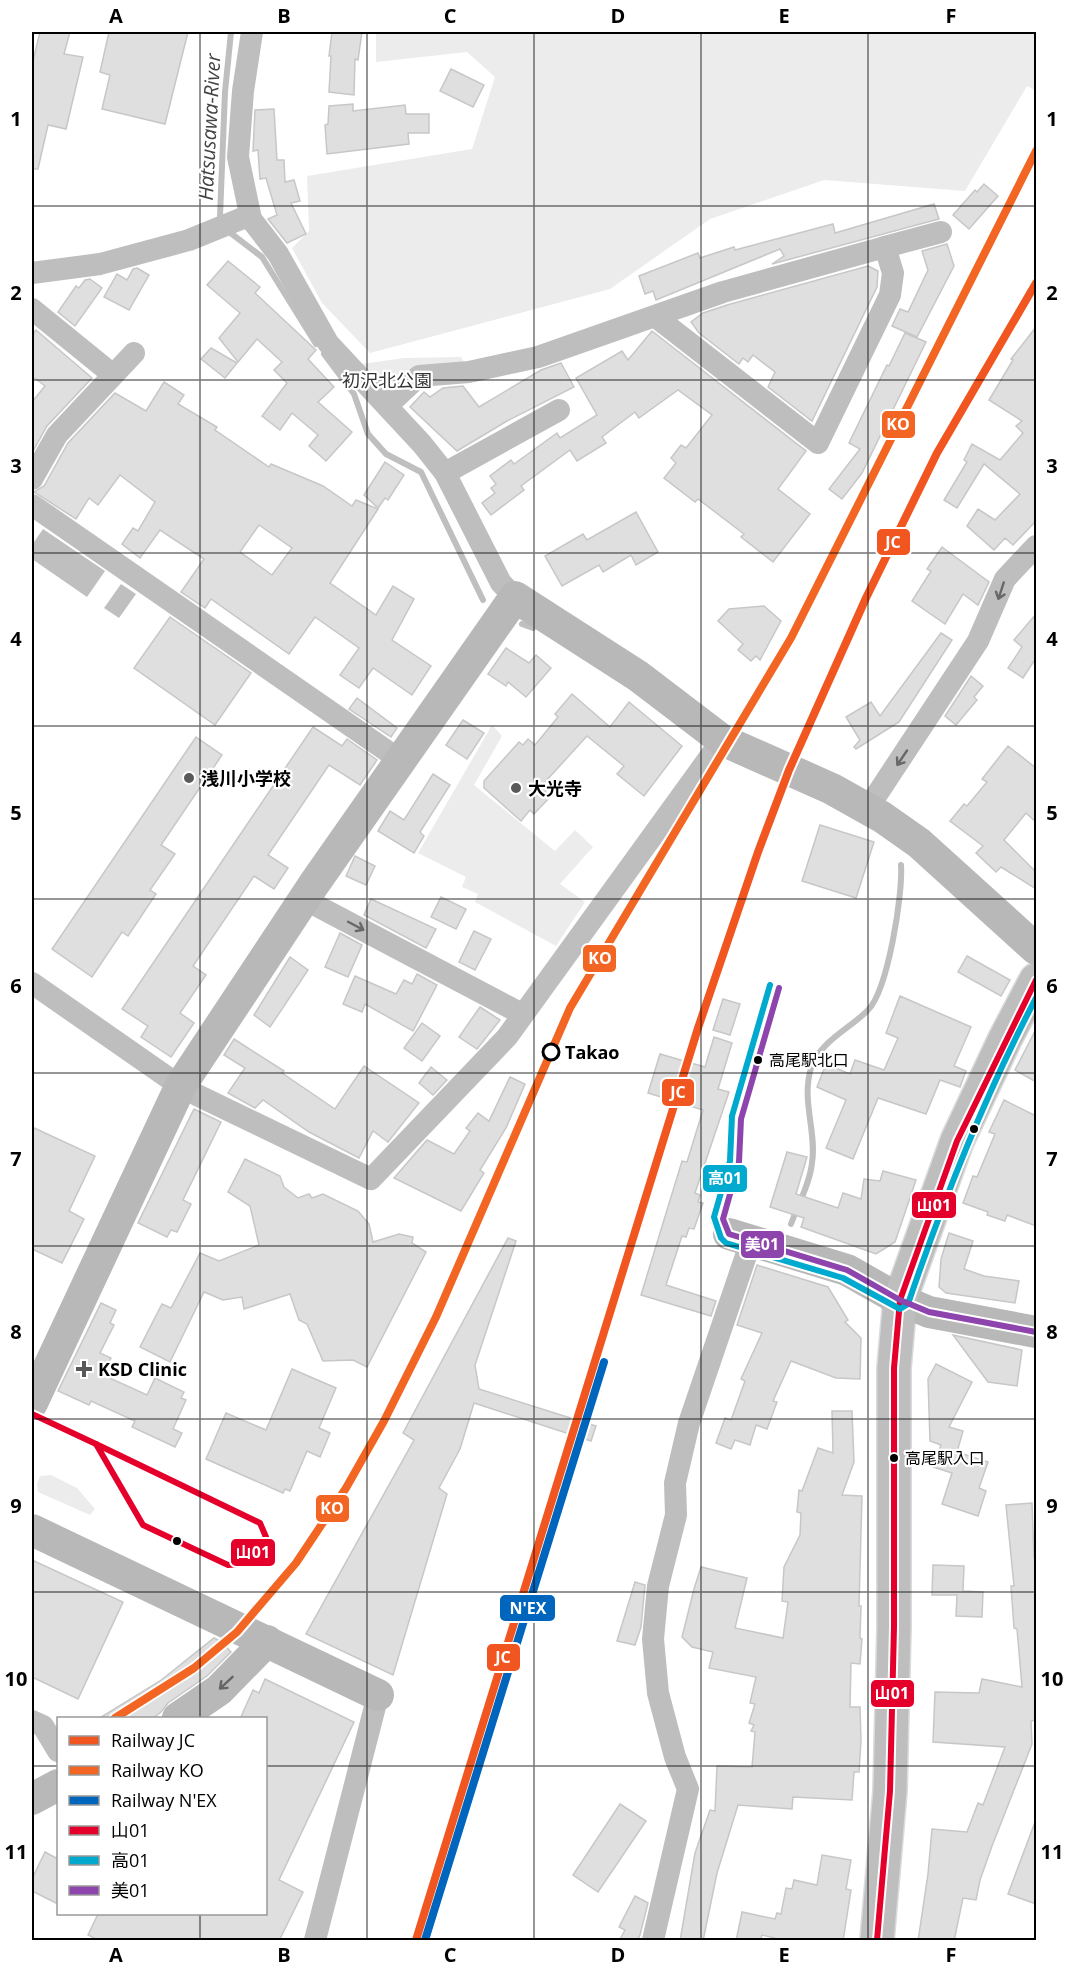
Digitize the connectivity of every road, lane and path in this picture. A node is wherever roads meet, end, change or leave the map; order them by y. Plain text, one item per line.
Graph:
1 (252, 32) edge
2 (247, 218) junction
3 (941, 232) dead end
4 (885, 248) junction
5 (32, 273) edge
6 (32, 309) edge
7 (656, 317) junction
8 (135, 353) dead end
9 (112, 374) junction
10 (387, 406) junction
11 (559, 410) dead end
12 (445, 473) junction
13 (32, 479) edge
14 (32, 505) edge
15 (1036, 546) edge
16 (514, 597) junction
17 (722, 740) junction
18 (400, 760) junction
19 (868, 808) junction
20 (304, 899) junction
21 (1036, 950) edge
22 (1036, 980) edge
23 (32, 983) edge
24 (522, 1014) junction
25 (181, 1085) junction
26 (740, 1238) joint
27 (900, 1300) junction
28 (1032, 1331) edge
29 (40, 1365) edge
30 (32, 1403) edge
31 (32, 1530) edge
32 (267, 1641) junction
33 (378, 1695) joint
34 (181, 1717) edge
35 (32, 1721) edge
36 (57, 1750) edge
37 (57, 1786) edge
38 (32, 1799) edge
39 (315, 1941) edge
40 (653, 1941) edge
41 (877, 1941) edge

1 - 2 street
2 - 5 street
2 - 10 street
3 - 4 street
4 - 7 street
4 - 7 street
6 - 9 street
7 - 10 street
8 - 9 street
9 - 13 street
10 - 12 street
11 - 12 street
12 - 16 street
14 - 18 street
15 -> 19 street
16 - 17 street
16 - 18 street
17 - 19 street
17 - 24 street
18 - 20 street
19 - 21 street
20 -> 24 street
20 - 25 street
22 - 27 highway
23 - 25 street
24 - 25 street
25 - 29 street
26 - 27 street
26 - 40 street
27 - 28 street
27 - 41 highway
29 - 30 street
31 - 32 street
32 - 33 street
32 -> 34 street
33 - 39 street
35 - 36 street
37 - 38 street

